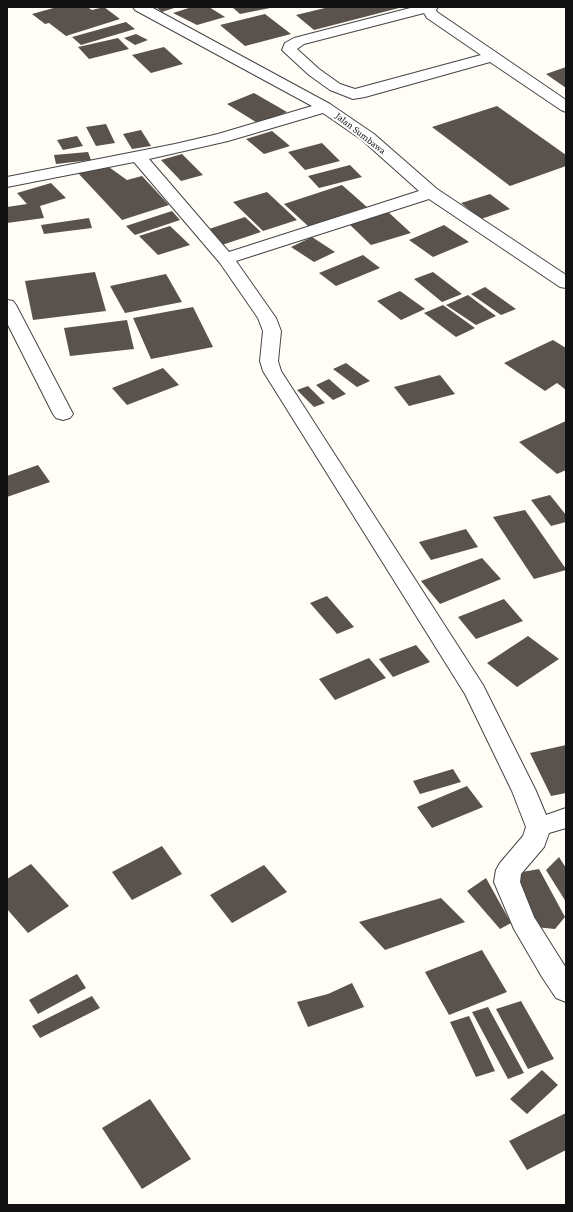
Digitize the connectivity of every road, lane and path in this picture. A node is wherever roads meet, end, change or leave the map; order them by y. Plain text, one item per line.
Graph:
1 (140, 7) edge
2 (430, 8) edge
3 (491, 56) junction
4 (325, 107) junction
5 (566, 108) edge
6 (138, 156) junction
7 (7, 182) edge
8 (431, 193) junction
9 (226, 259) junction
10 (566, 283) edge
11 (7, 305) edge
12 (63, 414) dead end
13 (566, 818) edge
14 (538, 827) junction
15 (566, 990) edge

1 - 4 street, Jalan Sumbawa
2 - 3 street
2 - 3 street
3 - 5 street
4 - 6 street
4 - 8 street, Jalan Sumbawa
6 - 7 street
6 - 9 street
8 - 9 street
8 - 10 street, Jalan Sumbawa
9 - 14 street
11 - 12 street
13 - 14 street
14 - 15 street

